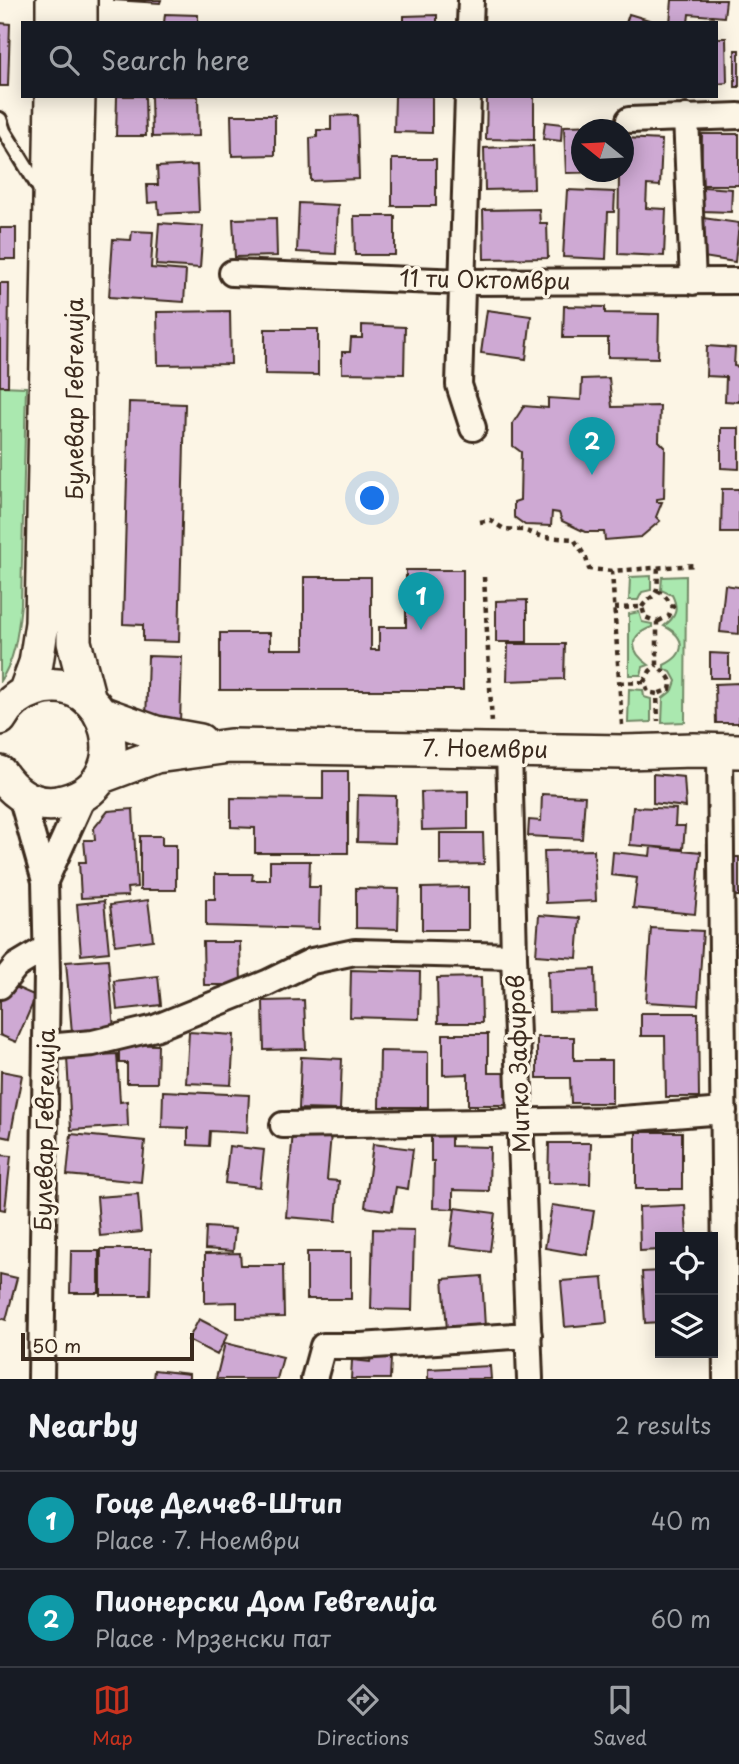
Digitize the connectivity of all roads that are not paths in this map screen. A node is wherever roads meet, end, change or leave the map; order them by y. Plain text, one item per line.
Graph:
1 (53, 0) edge
2 (80, 0) edge
3 (471, 0) edge
4 (53, 21) edge
5 (80, 21) edge
6 (470, 21) edge
7 (52, 98) edge
8 (78, 98) edge
9 (468, 98) edge
10 (739, 116) edge
11 (686, 117) junction
12 (0, 119) edge
13 (634, 120) edge
14 (51, 207) junction
15 (232, 273) dead end
16 (739, 281) edge
17 (463, 282) junction
18 (693, 282) junction
19 (472, 428) dead end
20 (95, 706) junction
21 (7, 710) edge
22 (230, 746) junction
23 (509, 749) junction
24 (729, 751) edge
25 (5, 779) edge
26 (93, 785) junction
27 (45, 881) junction
28 (46, 948) junction
29 (514, 956) junction
30 (0, 986) edge
31 (46, 1047) junction
32 (724, 1111) junction
33 (521, 1122) junction
34 (283, 1125) dead end
35 (733, 1333) edge
36 (529, 1335) junction
37 (41, 1379) edge
38 (314, 1379) edge
39 (530, 1379) edge
40 (726, 1379) edge

1 - 4 main road
2 - 5 main road
3 - 6 street
7 - 14 main road, Булевар Гевгелија
8 - 20 main road, Булевар Гевгелија
9 - 17 street
10 - 11 street
11 - 13 street
11 - 18 street
12 - 14 lane
14 - 21 main road, Булевар Гевгелија
15 - 17 street, 11 ти Октомври
16 - 18 street, 11 ти Октомври
17 - 18 street, 11 ти Октомври
17 - 19 street
20 - 21 main road, 7. Ноември
20 - 22 main road, 7. Ноември
20 - 26 main road, Булевар Гевгелија
22 - 23 main road, 7. Ноември
22 - 26 main road, 7. Ноември
23 - 24 main road, 7. Ноември
23 - 29 street, Митко Зафиров
24 - 32 street
25 - 26 main road, 7. Ноември
25 - 27 street, Булевар Гевгелија
26 - 27 street, Булевар Гевгелија
27 - 28 street, Булевар Гевгелија
28 - 30 street
28 - 31 street, Булевар Гевгелија
29 - 31 street
29 - 33 street, Митко Зафиров
31 - 37 street, Булевар Гевгелија
32 - 33 street
32 - 35 street
33 - 34 street
33 - 36 street, Митко Зафиров
35 - 40 street
36 - 38 street
36 - 39 street, Митко Зафиров

